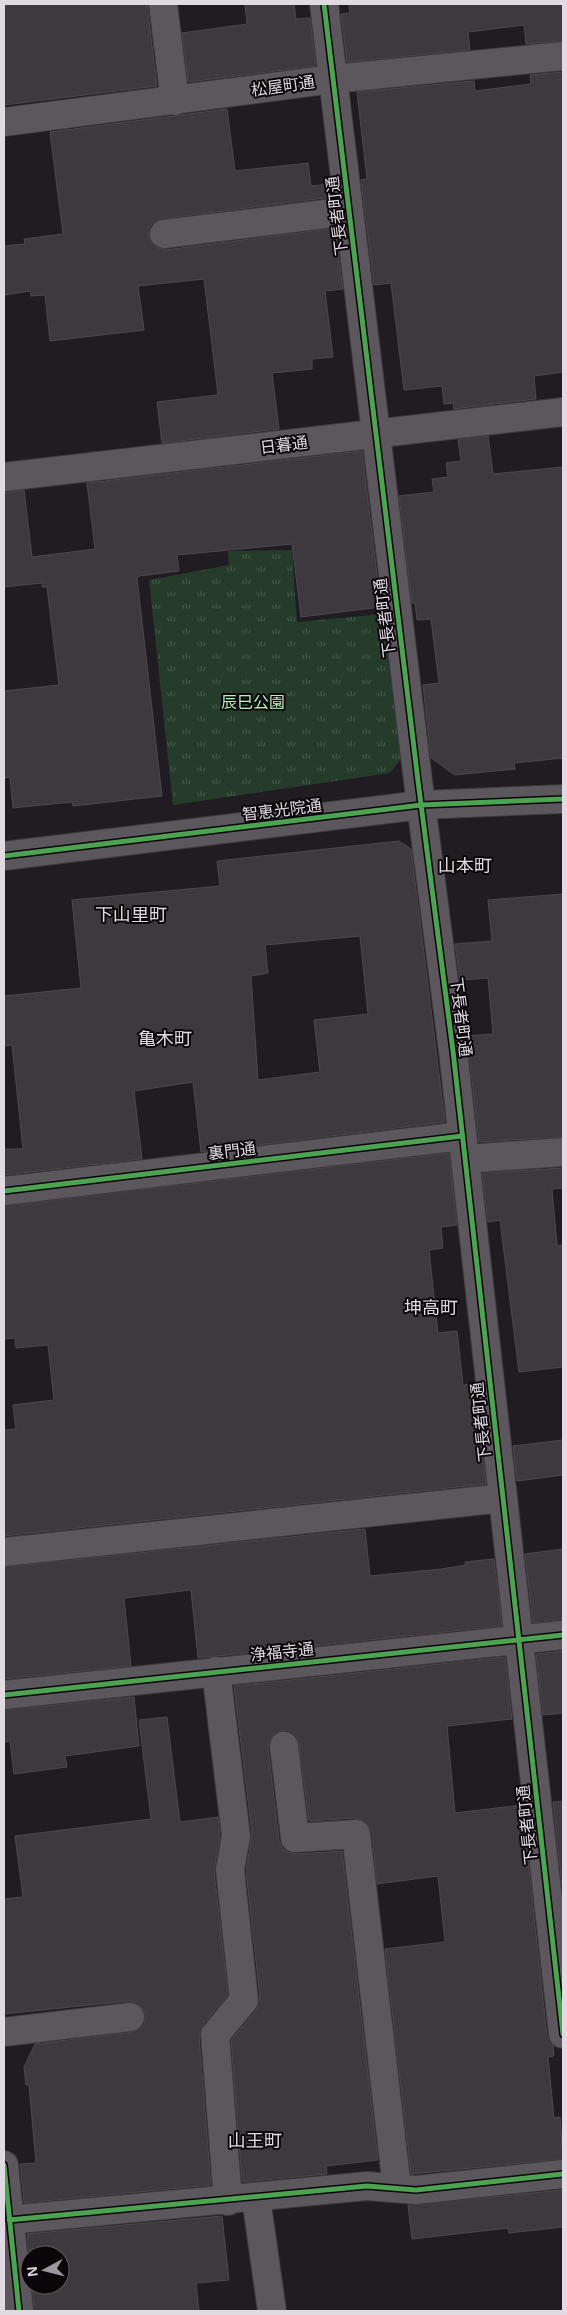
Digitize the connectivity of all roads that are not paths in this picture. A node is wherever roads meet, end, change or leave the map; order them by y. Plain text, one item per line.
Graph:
1 (163, 4) edge
2 (324, 4) edge
3 (563, 56) edge
4 (333, 79) junction
5 (175, 101) junction
6 (4, 122) edge
7 (349, 211) junction
8 (164, 234) dead end
9 (563, 412) edge
10 (376, 434) junction
11 (4, 477) edge
12 (563, 799) edge
13 (421, 805) junction
14 (4, 856) edge
15 (464, 1148) junction
16 (563, 1152) edge
17 (4, 1190) edge
18 (503, 1498) junction
19 (4, 1552) edge
20 (563, 1635) edge
21 (520, 1640) junction
22 (216, 1671) junction
23 (4, 1695) edge
24 (284, 1746) dead end
25 (130, 2017) dead end
26 (4, 2032) edge
27 (563, 2034) edge
28 (4, 2166) edge
29 (563, 2174) edge
30 (397, 2188) junction
31 (256, 2198) junction
32 (228, 2201) junction
33 (9, 2220) junction
34 (19, 2311) edge
35 (272, 2311) edge

1 - 5 street
2 - 4 street, 下長者町通
3 - 4 street, 松屋町通
4 - 5 street, 松屋町通
4 - 7 street, 下長者町通
5 - 6 street, 松屋町通
7 - 8 street
7 - 10 street, 下長者町通
9 - 10 street, 日暮通
10 - 11 street, 日暮通
10 - 13 street, 下長者町通
12 - 13 street, 智恵光院通
13 - 14 street, 智恵光院通
13 - 15 street, 下長者町通
15 - 16 street, 裏門通
15 - 17 street, 裏門通
15 - 18 street, 下長者町通
18 - 19 street
18 - 21 street, 下長者町通
20 - 21 street, 浄福寺通
21 - 22 street, 浄福寺通
21 - 27 street, 下長者町通
22 - 23 street, 浄福寺通
22 - 32 street
24 - 30 street
25 - 26 street
28 - 33 street
29 - 30 street
30 - 31 street
31 - 32 street
31 - 35 street
32 - 33 street
33 - 34 street

